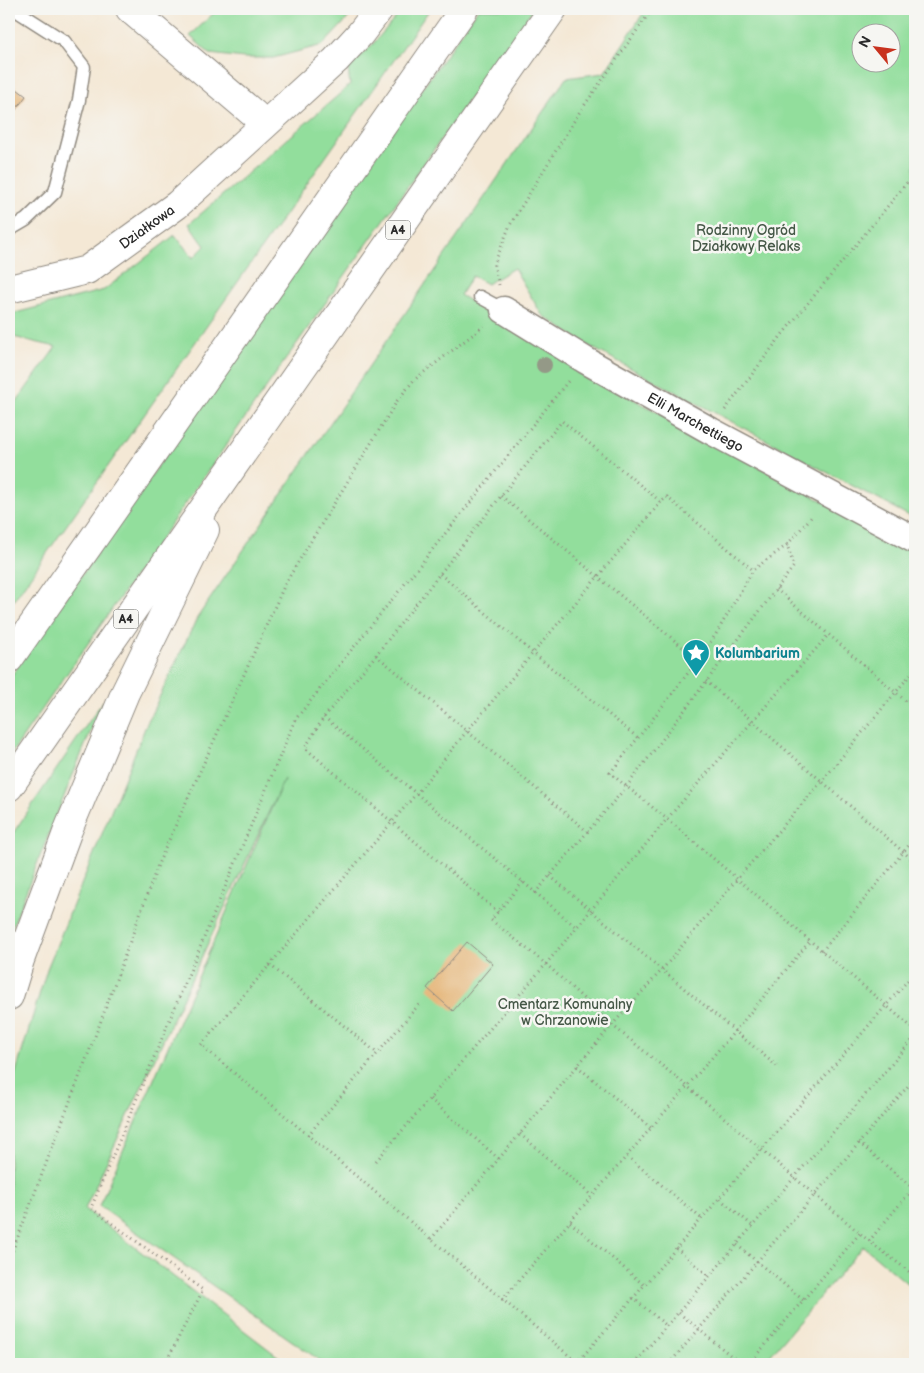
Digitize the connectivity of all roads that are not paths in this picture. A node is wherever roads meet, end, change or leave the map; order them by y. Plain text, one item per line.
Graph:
1 (14, 9) edge
2 (130, 9) edge
3 (378, 9) edge
4 (464, 9) edge
5 (553, 9) edge
6 (263, 126) junction
7 (9, 230) edge
8 (9, 289) edge
9 (480, 297) dead end
10 (504, 310) joint
11 (243, 452) junction
12 (915, 540) edge
13 (9, 659) edge
14 (9, 787) edge
15 (9, 996) edge

1 - 7 lane
2 - 6 main road
3 - 6 main road, Działkowa
4 - 13 main road
5 - 11 main road, A4
6 - 8 main road, Działkowa
9 - 10 lane, Elli Marchettiego
10 - 12 street, Elli Marchettiego
11 - 14 main road, A4
11 - 15 main road

